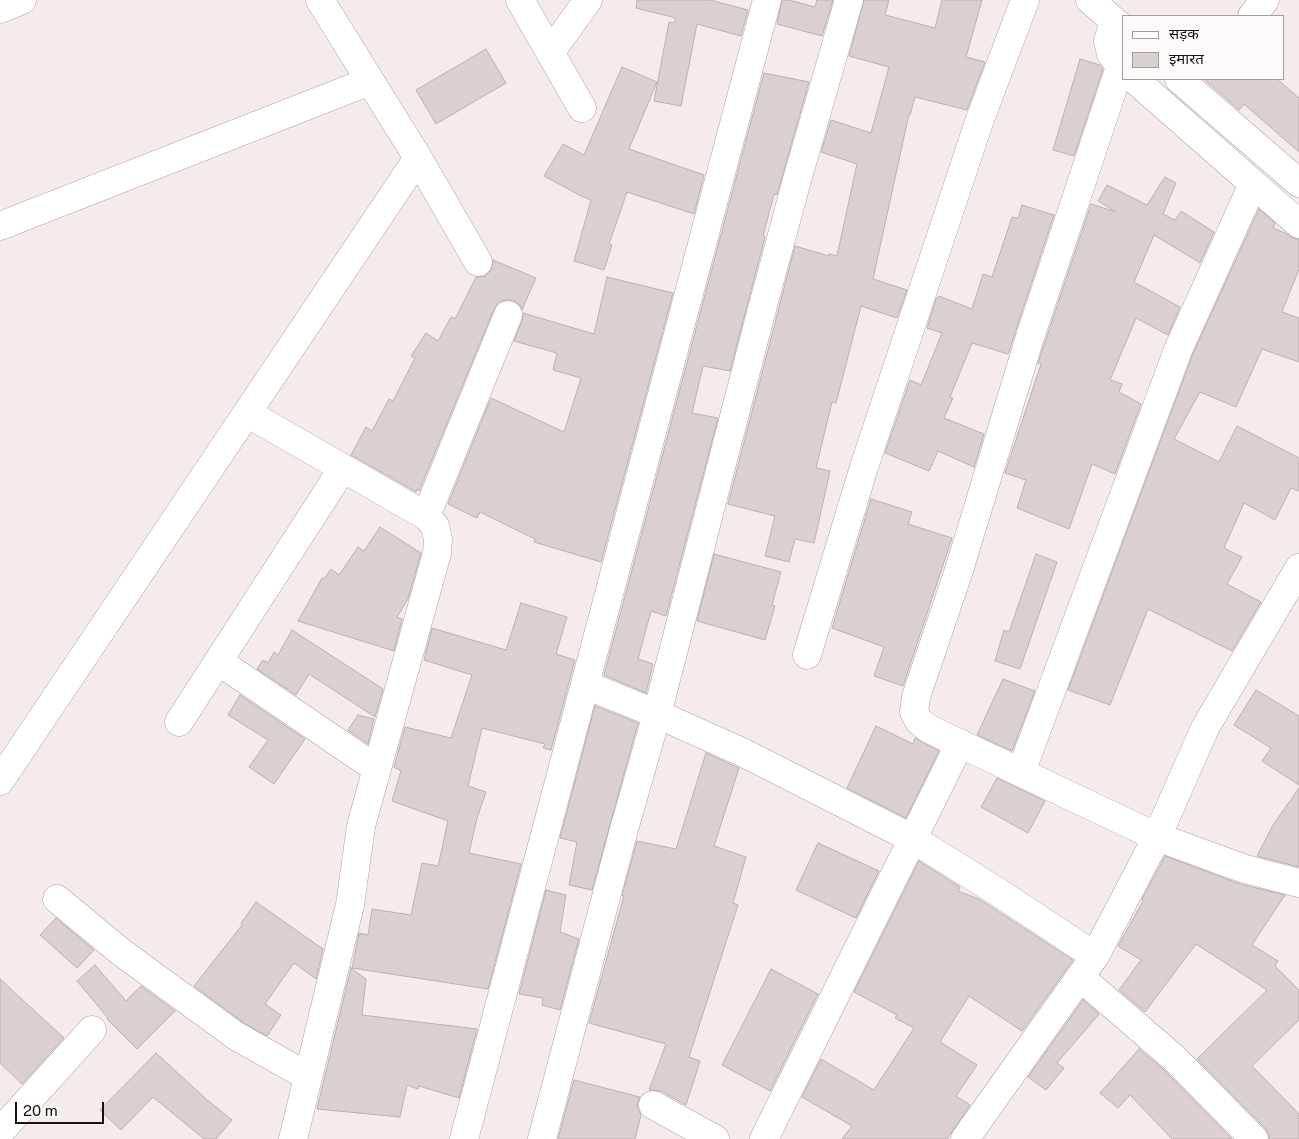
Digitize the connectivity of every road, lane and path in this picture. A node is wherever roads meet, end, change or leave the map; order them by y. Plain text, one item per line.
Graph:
1 (22, 0) edge
2 (320, 0) edge
3 (520, 0) edge
4 (588, 0) edge
5 (767, 0) edge
6 (849, 0) edge
7 (1025, 0) edge
8 (1090, 0) edge
9 (1265, 0) edge
10 (0, 9) edge
11 (1253, 15) edge
12 (1119, 26) edge
13 (550, 53) junction
14 (1122, 68) edge
15 (1122, 80) edge
16 (1134, 80) edge
17 (370, 81) junction
18 (1190, 82) edge
19 (582, 108) dead end
20 (418, 158) junction
21 (1299, 183) edge
22 (1253, 184) junction
23 (1299, 224) edge
24 (0, 226) edge
25 (478, 262) dead end
26 (508, 315) dead end
27 (247, 413) junction
28 (343, 468) junction
29 (426, 516) junction
30 (1299, 568) edge
31 (807, 655) dead end
32 (218, 661) junction
33 (586, 685) junction
34 (657, 714) junction
35 (179, 722) dead end
36 (960, 744) junction
37 (377, 770) junction
38 (1021, 772) junction
39 (0, 781) edge
40 (1157, 837) junction
41 (913, 839) junction
42 (1299, 883) edge
43 (57, 899) dead end
44 (1088, 967) junction
45 (92, 1030) dead end
46 (307, 1076) junction
47 (653, 1105) dead end
48 (0, 1132) edge
49 (293, 1139) edge
50 (464, 1139) edge
51 (542, 1139) edge
52 (715, 1139) edge
53 (764, 1139) edge
54 (965, 1139) edge
55 (1254, 1139) edge

1 - 10 street
2 - 17 street
3 - 13 street
4 - 13 street
5 - 33 street
6 - 34 street
7 - 31 street
8 - 12 street
9 - 11 street
12 - 14 street
13 - 19 street
15 - 36 street
16 - 22 street
17 - 20 street
17 - 24 street
18 - 21 street
20 - 25 street
20 - 27 street
22 - 23 street
22 - 38 street
26 - 29 street
27 - 28 street
27 - 39 street
28 - 29 street
28 - 32 street
29 - 37 street
30 - 40 street
32 - 35 street
32 - 37 street
33 - 34 street
33 - 50 street
34 - 41 street
34 - 51 street
36 - 38 street
36 - 41 street
37 - 46 street
38 - 40 street
40 - 42 street
40 - 44 street
41 - 44 street
41 - 53 street
43 - 46 street
44 - 54 street
44 - 55 street
45 - 48 street
46 - 49 street
47 - 52 street

